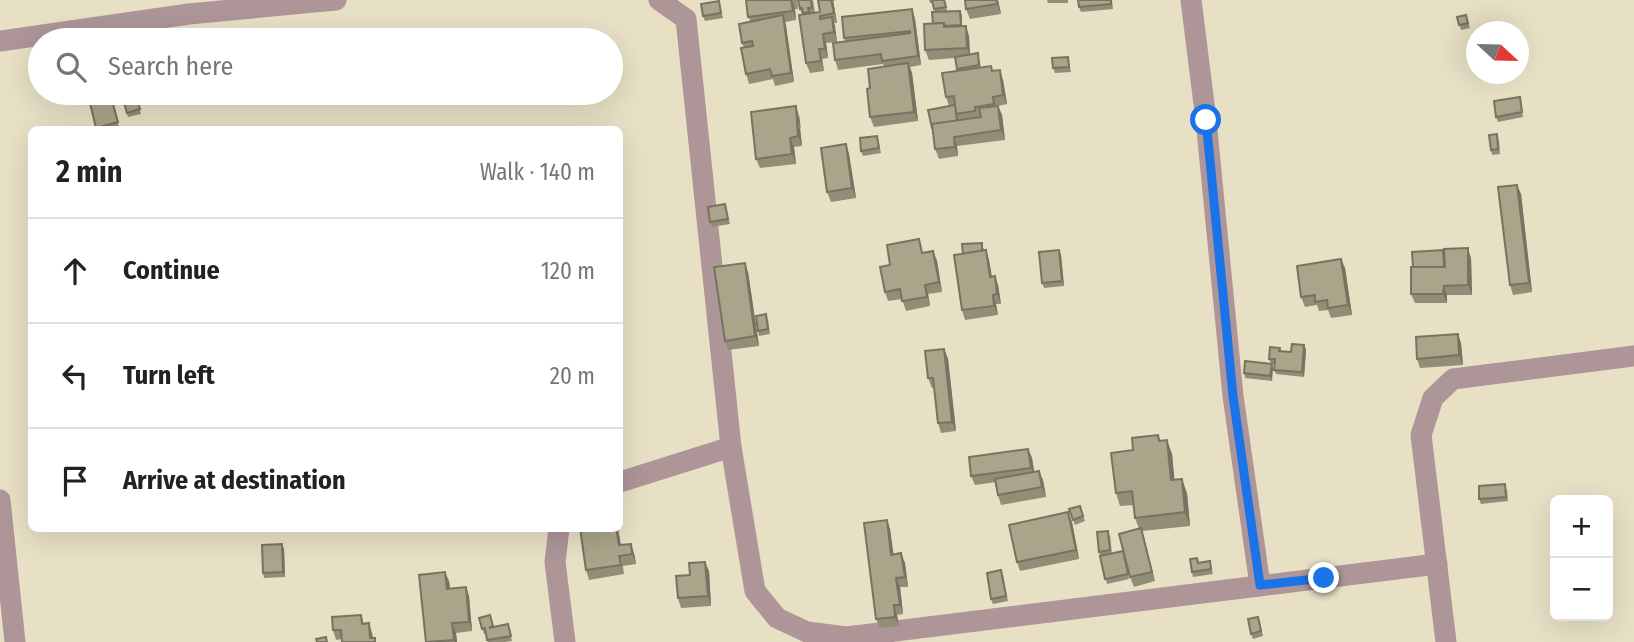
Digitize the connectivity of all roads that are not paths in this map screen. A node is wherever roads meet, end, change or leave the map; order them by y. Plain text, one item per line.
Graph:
1 (336, 0) edge
2 (659, 0) edge
3 (1191, 0) edge
4 (189, 7) edge
5 (72, 28) edge
6 (28, 36) edge
7 (0, 41) edge
8 (1634, 356) edge
9 (731, 447) junction
10 (623, 481) edge
11 (0, 500) edge
12 (559, 532) edge
13 (3, 552) edge
14 (1437, 564) junction
15 (1260, 585) junction
16 (15, 642) edge
17 (565, 642) edge
18 (1446, 642) edge

1 - 4 street
2 - 9 street
3 - 15 street
4 - 5 street
6 - 7 street
8 - 14 street
9 - 10 street
9 - 15 street
11 - 13 street
12 - 17 street
13 - 16 street
14 - 15 street
14 - 18 street

